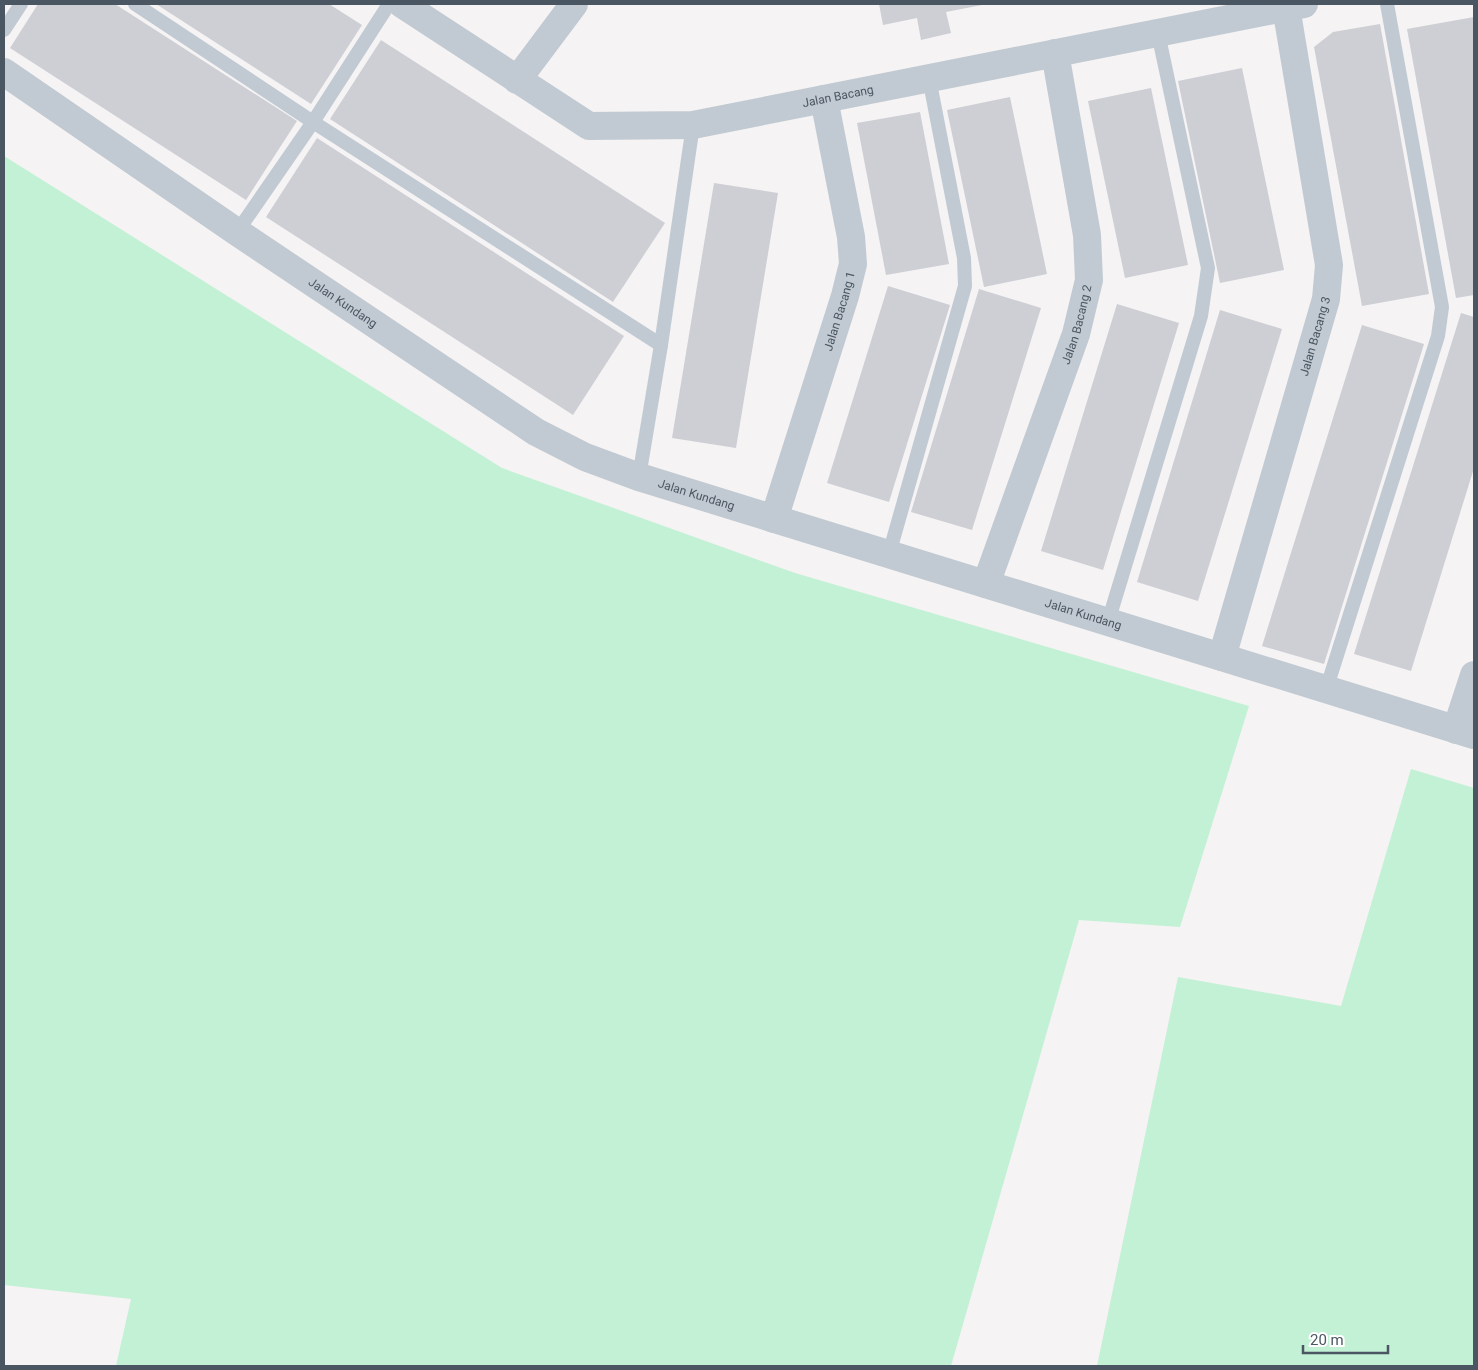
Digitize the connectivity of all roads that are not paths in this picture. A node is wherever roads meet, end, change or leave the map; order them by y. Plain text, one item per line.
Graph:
1 (21, 4) edge
2 (135, 4) edge
3 (389, 4) edge
4 (402, 4) edge
5 (574, 4) edge
6 (1387, 4) edge
7 (1295, 6) edge
8 (4, 30) edge
9 (1158, 33) junction
10 (1055, 53) junction
11 (4, 72) edge
12 (929, 78) junction
13 (517, 80) junction
14 (824, 99) junction
15 (313, 122) junction
16 (693, 125) junction
17 (237, 232) junction
18 (661, 345) junction
19 (639, 477) junction
20 (774, 519) junction
21 (889, 554) junction
22 (986, 584) junction
23 (1108, 622) junction
24 (1222, 657) junction
25 (1474, 675) edge
26 (1326, 690) junction
27 (1465, 732) edge

1 - 8 lane
2 - 15 lane
3 - 15 lane
4 - 13 street, Jalan Bacang
5 - 13 street
6 - 26 lane
7 - 9 street, Jalan Bacang
7 - 24 street, Jalan Bacang 3
9 - 10 street, Jalan Bacang
9 - 23 lane
10 - 12 street, Jalan Bacang
10 - 22 street, Jalan Bacang 2
11 - 17 street, Jalan Kundang
12 - 14 street, Jalan Bacang
12 - 21 lane
13 - 16 street, Jalan Bacang
14 - 16 street, Jalan Bacang
14 - 20 street, Jalan Bacang 1
15 - 17 lane
15 - 18 lane
16 - 18 lane
17 - 19 street, Jalan Kundang
18 - 19 lane
19 - 20 street, Jalan Kundang
20 - 21 street, Jalan Kundang
21 - 22 street, Jalan Kundang
22 - 23 street, Jalan Kundang
23 - 24 street, Jalan Kundang
24 - 26 street, Jalan Kundang
25 - 27 street
26 - 27 street, Jalan Kundang

